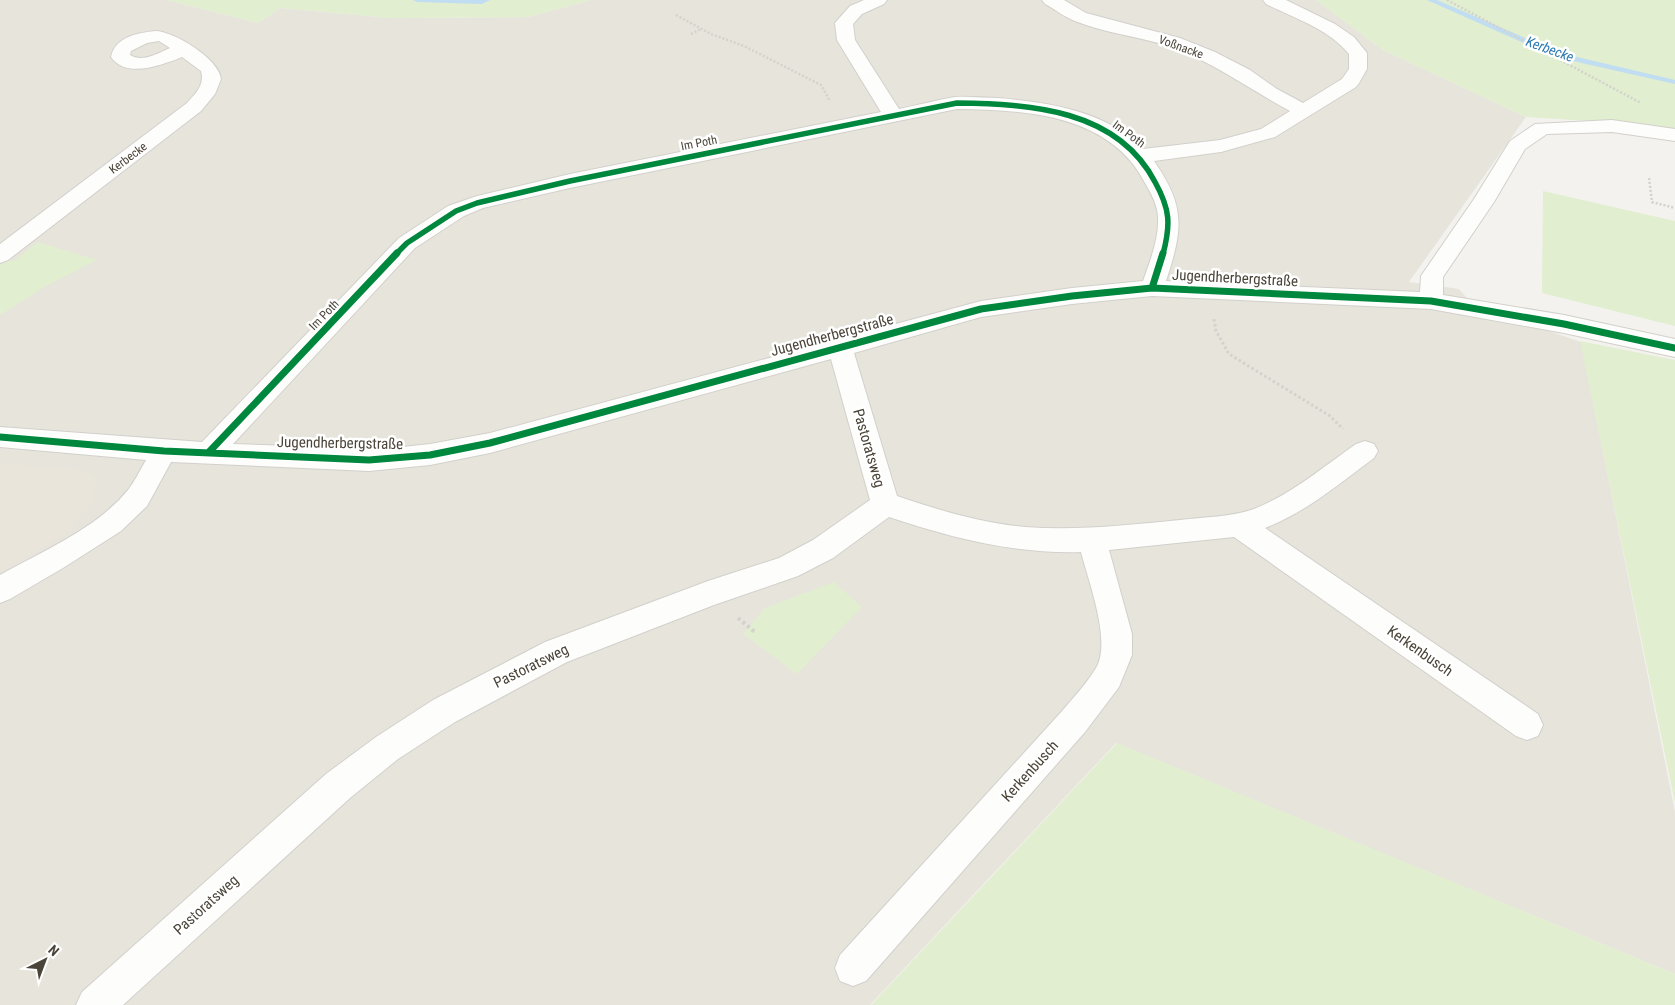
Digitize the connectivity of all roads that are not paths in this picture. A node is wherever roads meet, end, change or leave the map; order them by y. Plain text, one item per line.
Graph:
1 (878, 0) edge
2 (1051, 0) edge
3 (1272, 0) edge
4 (184, 50) dead end
5 (1304, 112) junction
6 (893, 115) junction
7 (1675, 135) edge
8 (1141, 156) junction
9 (0, 255) edge
10 (1152, 288) junction
11 (1431, 301) junction
12 (840, 347) junction
13 (1675, 348) edge
14 (0, 437) edge
15 (164, 451) junction
16 (1365, 451) dead end
17 (209, 452) junction
18 (885, 504) junction
19 (1238, 525) junction
20 (1092, 540) junction
21 (0, 590) edge
22 (1527, 725) dead end
23 (853, 968) dead end
24 (95, 1005) edge

1 - 6 street
2 - 5 street, Voßnacke
3 - 5 street
4 - 9 street, Kerbecke
5 - 8 street
6 - 8 street, Im Poth
6 - 17 street, Im Poth
7 - 11 street
8 - 10 street, Im Poth
10 - 11 street, Jugendherbergstraße
10 - 12 street, Jugendherbergstraße
11 - 13 street, Jugendherbergstraße
12 - 17 street, Jugendherbergstraße
12 - 18 street, Pastoratsweg
14 - 15 street, Jugendherbergstraße
15 - 17 street, Jugendherbergstraße
15 - 21 street
16 - 19 street
18 - 20 street
18 - 24 street, Pastoratsweg
19 - 20 street
19 - 22 street, Kerkenbusch
20 - 23 street, Kerkenbusch

